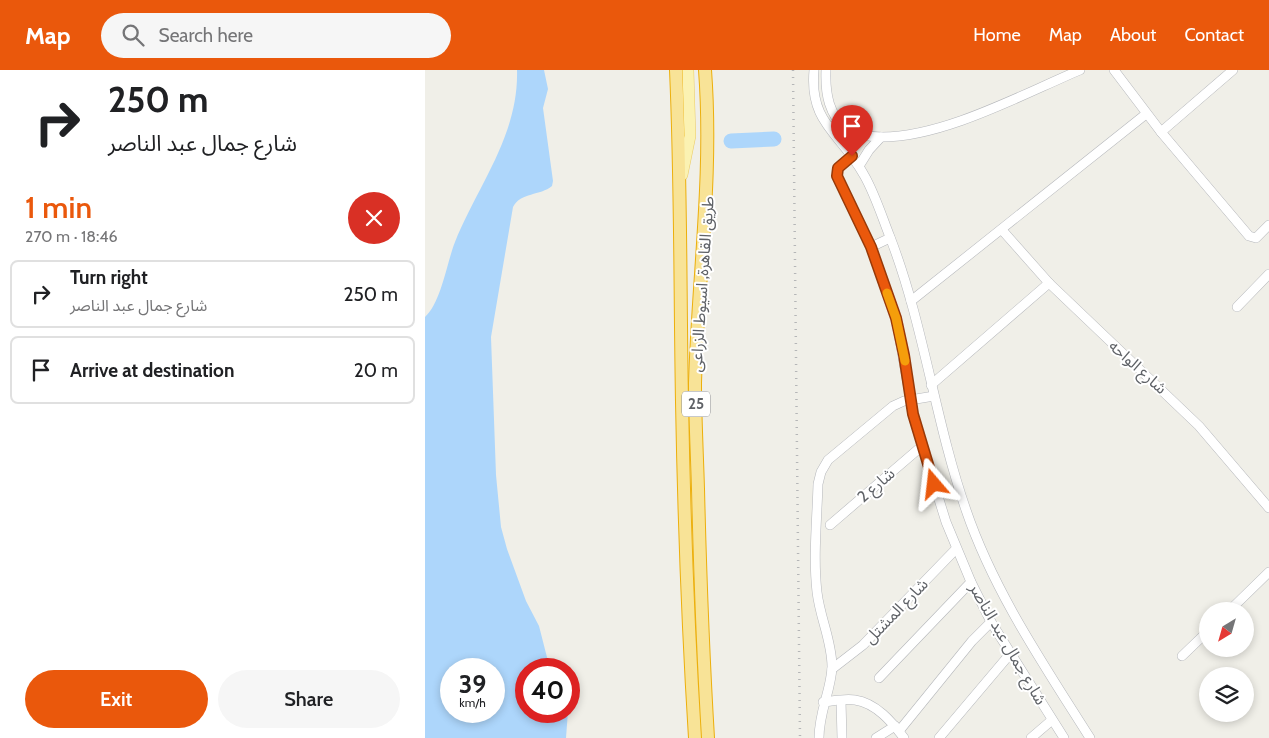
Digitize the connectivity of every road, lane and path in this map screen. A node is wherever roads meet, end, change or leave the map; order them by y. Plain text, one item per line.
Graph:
1 (676, 70) edge
2 (688, 70) edge
3 (705, 70) edge
4 (711, 70) edge
5 (814, 70) edge
6 (826, 70) edge
7 (1080, 70) edge
8 (1114, 70) edge
9 (1233, 70) edge
10 (706, 87) junction
11 (1146, 114) junction
12 (827, 125) junction
13 (847, 132) junction
14 (1161, 132) junction
15 (881, 137) junction
16 (852, 156) junction
17 (859, 166) junction
18 (680, 181) junction
19 (1269, 224) edge
20 (1002, 230) junction
21 (890, 238) junction
22 (871, 247) junction
23 (1269, 274) edge
24 (1049, 283) junction
25 (911, 301) junction
26 (1237, 307) dead end
27 (931, 386) junction
28 (933, 396) junction
29 (910, 400) junction
30 (922, 446) junction
31 (1269, 508) edge
32 (830, 525) dead end
33 (957, 548) junction
34 (1269, 572) edge
35 (971, 582) junction
36 (1238, 602) edge
37 (991, 622) junction
38 (1199, 640) edge
39 (1010, 654) junction
40 (1182, 656) dead end
41 (832, 669) junction
42 (879, 678) dead end
43 (841, 701) junction
44 (823, 702) junction
45 (1052, 720) junction
46 (899, 732) edge
47 (695, 738) edge
48 (708, 738) edge
49 (819, 738) edge
50 (841, 738) edge
51 (876, 738) edge
52 (939, 738) edge
53 (1031, 738) edge
54 (1064, 738) edge
55 (1090, 738) edge

1 - 18 highway, طريق القاهرة, اسيوط الزراعى / 25
2 - 18 main road
3 - 10 highway, طريق القاهرة, اسيوط الزراعى / 25
4 - 10 main road
5 - 12 street, شارع جمال عبد الناصر
6 - 13 street
7 - 15 street
8 - 11 street
9 - 14 street
10 - 48 highway, طريق القاهرة, اسيوط الزراعى / 25
11 - 14 street
11 - 20 street
12 - 13 street
12 - 16 street, شارع جمال عبد الناصر
13 - 15 street
14 - 19 street
15 - 17 street
16 - 17 street, شارع جمال عبد الناصر
16 - 22 street, شارع جمال عبد الناصر
17 - 21 street, شارع جمال عبد الناصر
18 - 47 highway, طريق القاهرة, اسيوط الزراعى / 25
20 - 24 street, شارع الواحه
20 - 25 street
21 - 22 street
21 - 25 street, شارع جمال عبد الناصر
22 - 29 street, شارع جمال عبد الناصر
23 - 26 street
24 - 27 street
24 - 31 street, شارع الواحه
25 - 27 street, شارع جمال عبد الناصر
27 - 28 street, شارع جمال عبد الناصر
28 - 29 street
28 - 55 street, شارع جمال عبد الناصر
29 - 30 street, شارع جمال عبد الناصر
29 - 41 street
30 - 32 street, شارع 2
30 - 33 street, شارع جمال عبد الناصر
33 - 35 street, شارع جمال عبد الناصر
33 - 41 street, شارع المشتل
34 - 36 street
35 - 37 street, شارع جمال عبد الناصر
35 - 42 street
37 - 39 street, شارع جمال عبد الناصر
37 - 46 street
38 - 40 street
39 - 45 street, شارع جمال عبد الناصر
39 - 52 street
41 - 44 street
43 - 44 street
43 - 46 street
43 - 50 street
44 - 49 street
45 - 53 street
45 - 54 street, شارع جمال عبد الناصر
46 - 51 street

